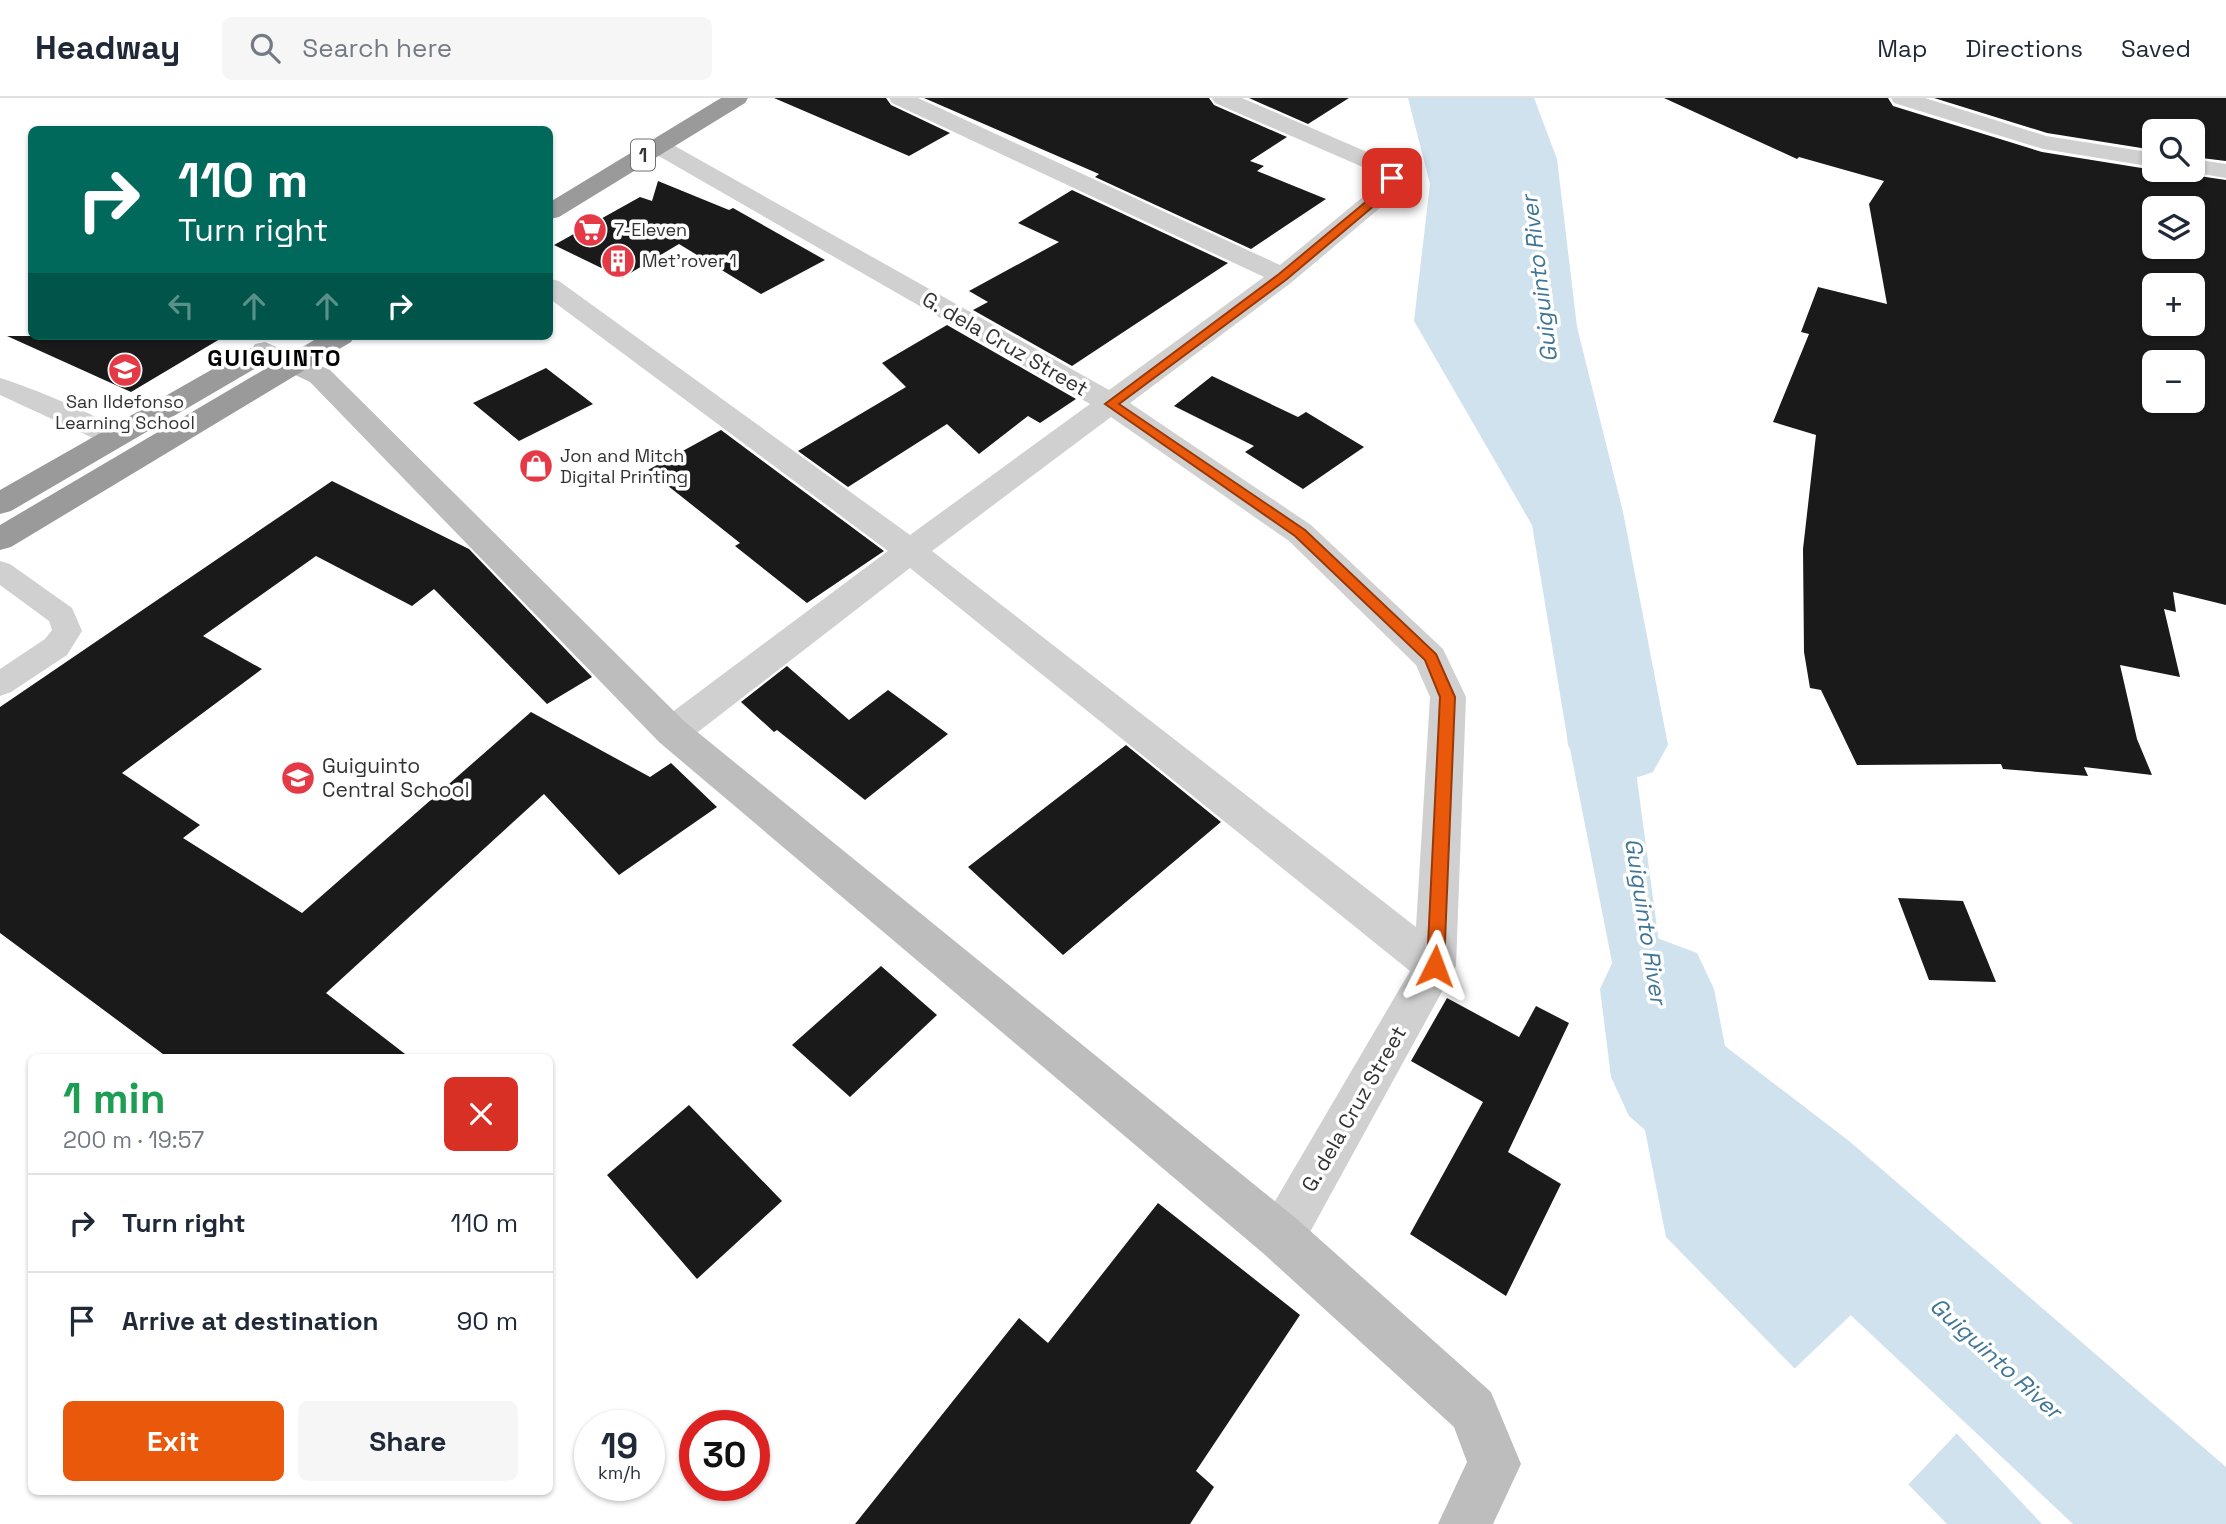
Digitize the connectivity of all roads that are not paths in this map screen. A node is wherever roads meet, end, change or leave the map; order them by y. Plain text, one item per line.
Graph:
1 (700, 98) edge
2 (737, 98) edge
3 (900, 98) edge
4 (1223, 98) edge
5 (1902, 98) edge
6 (658, 146) junction
7 (2142, 158) edge
8 (2205, 168) edge
9 (2226, 171) edge
10 (561, 179) dead end
11 (553, 210) edge
12 (1283, 276) junction
13 (553, 289) edge
14 (324, 340) edge
15 (283, 350) edge
16 (0, 386) edge
17 (1111, 404) junction
18 (115, 438) junction
19 (0, 504) edge
20 (0, 539) edge
21 (910, 551) junction
22 (0, 571) edge
23 (0, 684) edge
24 (672, 732) junction
25 (1435, 966) junction
26 (1280, 1237) junction
27 (1465, 1524) edge

1 - 10 highway, 1
2 - 6 highway, 1
3 - 12 street
4 - 12 street
5 - 7 street
6 - 11 highway, 1
6 - 17 street, G. dela Cruz Street
8 - 9 street
12 - 17 street
13 - 21 street
14 - 15 highway
15 - 18 highway
15 - 20 highway
15 - 24 street
16 - 18 lane
17 - 21 street
17 - 25 street, G. dela Cruz Street
18 - 19 highway
21 - 24 street
21 - 25 street
22 - 23 lane
24 - 26 street
25 - 26 street, G. dela Cruz Street
26 - 27 street

